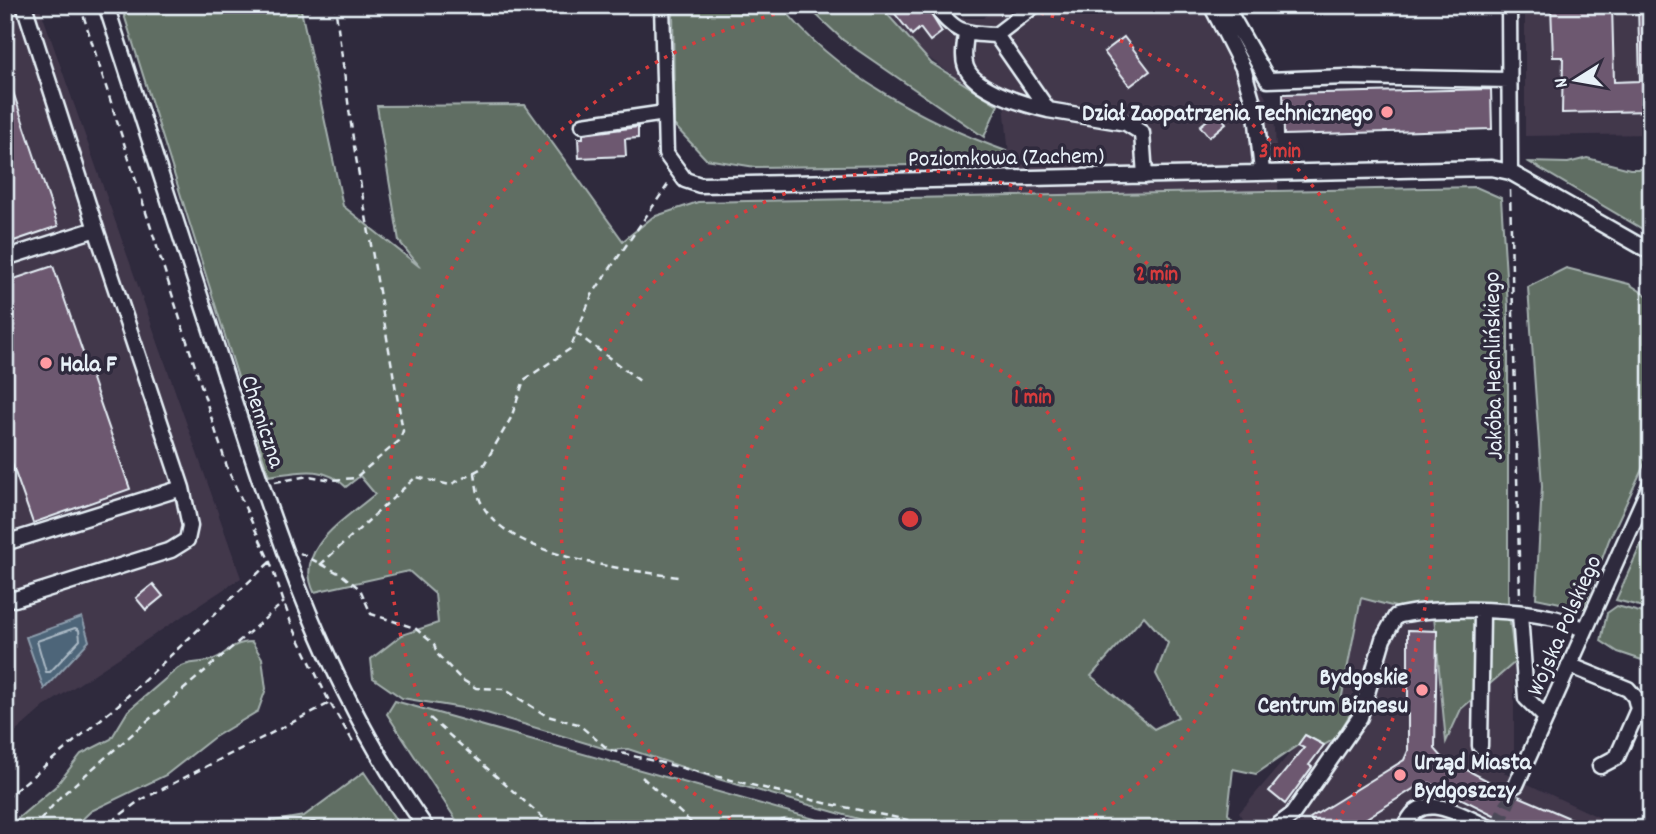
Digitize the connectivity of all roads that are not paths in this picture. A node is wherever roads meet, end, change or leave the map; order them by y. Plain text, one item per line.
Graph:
1 (24, 5) edge
2 (106, 5) edge
3 (662, 5) edge
4 (934, 5) edge
5 (1035, 5) edge
6 (1210, 5) edge
7 (1225, 5) edge
8 (1509, 5) edge
9 (966, 34) junction
10 (996, 35) junction
11 (1509, 80) junction
12 (1048, 110) junction
13 (665, 113) junction
14 (583, 125) dead end
15 (1262, 172) junction
16 (1510, 172) junction
17 (1145, 176) junction
18 (96, 229) junction
19 (1651, 252) edge
20 (5, 258) edge
21 (1651, 483) edge
22 (182, 488) junction
23 (5, 543) edge
24 (283, 554) junction
25 (270, 562) road end
26 (5, 597) edge
27 (1482, 613) junction
28 (1520, 614) junction
29 (1585, 630) junction
30 (1569, 665) junction
31 (1546, 718) junction
32 (1480, 746) dead end
33 (1600, 766) dead end
34 (1516, 785) tunnel mouth
35 (1495, 827) edge
36 (427, 829) edge
37 (1273, 829) edge
38 (1405, 829) edge

1 - 18 street
2 - 24 street, Chemiczna
3 - 13 street
4 - 9 street
5 - 10 street
6 - 15 street
7 - 11 street
8 - 11 street
9 - 10 street
9 - 12 street
10 - 12 street
11 - 16 street
12 - 17 street
13 - 14 street
13 - 17 street, Poziomkowa (Zachem)
15 - 16 street, Poziomkowa (Zachem)
15 - 17 street, Poziomkowa (Zachem)
16 - 19 street
18 - 20 street
18 - 22 street
21 - 29 street, Wojska Polskiego
22 - 23 street
22 - 26 street
24 - 25 street
24 - 36 street, Chemiczna
27 - 28 street
27 - 32 street
27 - 37 street
28 - 29 street
28 - 31 street
29 - 30 street, Wojska Polskiego
30 - 31 street, Wojska Polskiego
30 - 33 street
31 - 34 street, Wojska Polskiego
35 - 38 street

